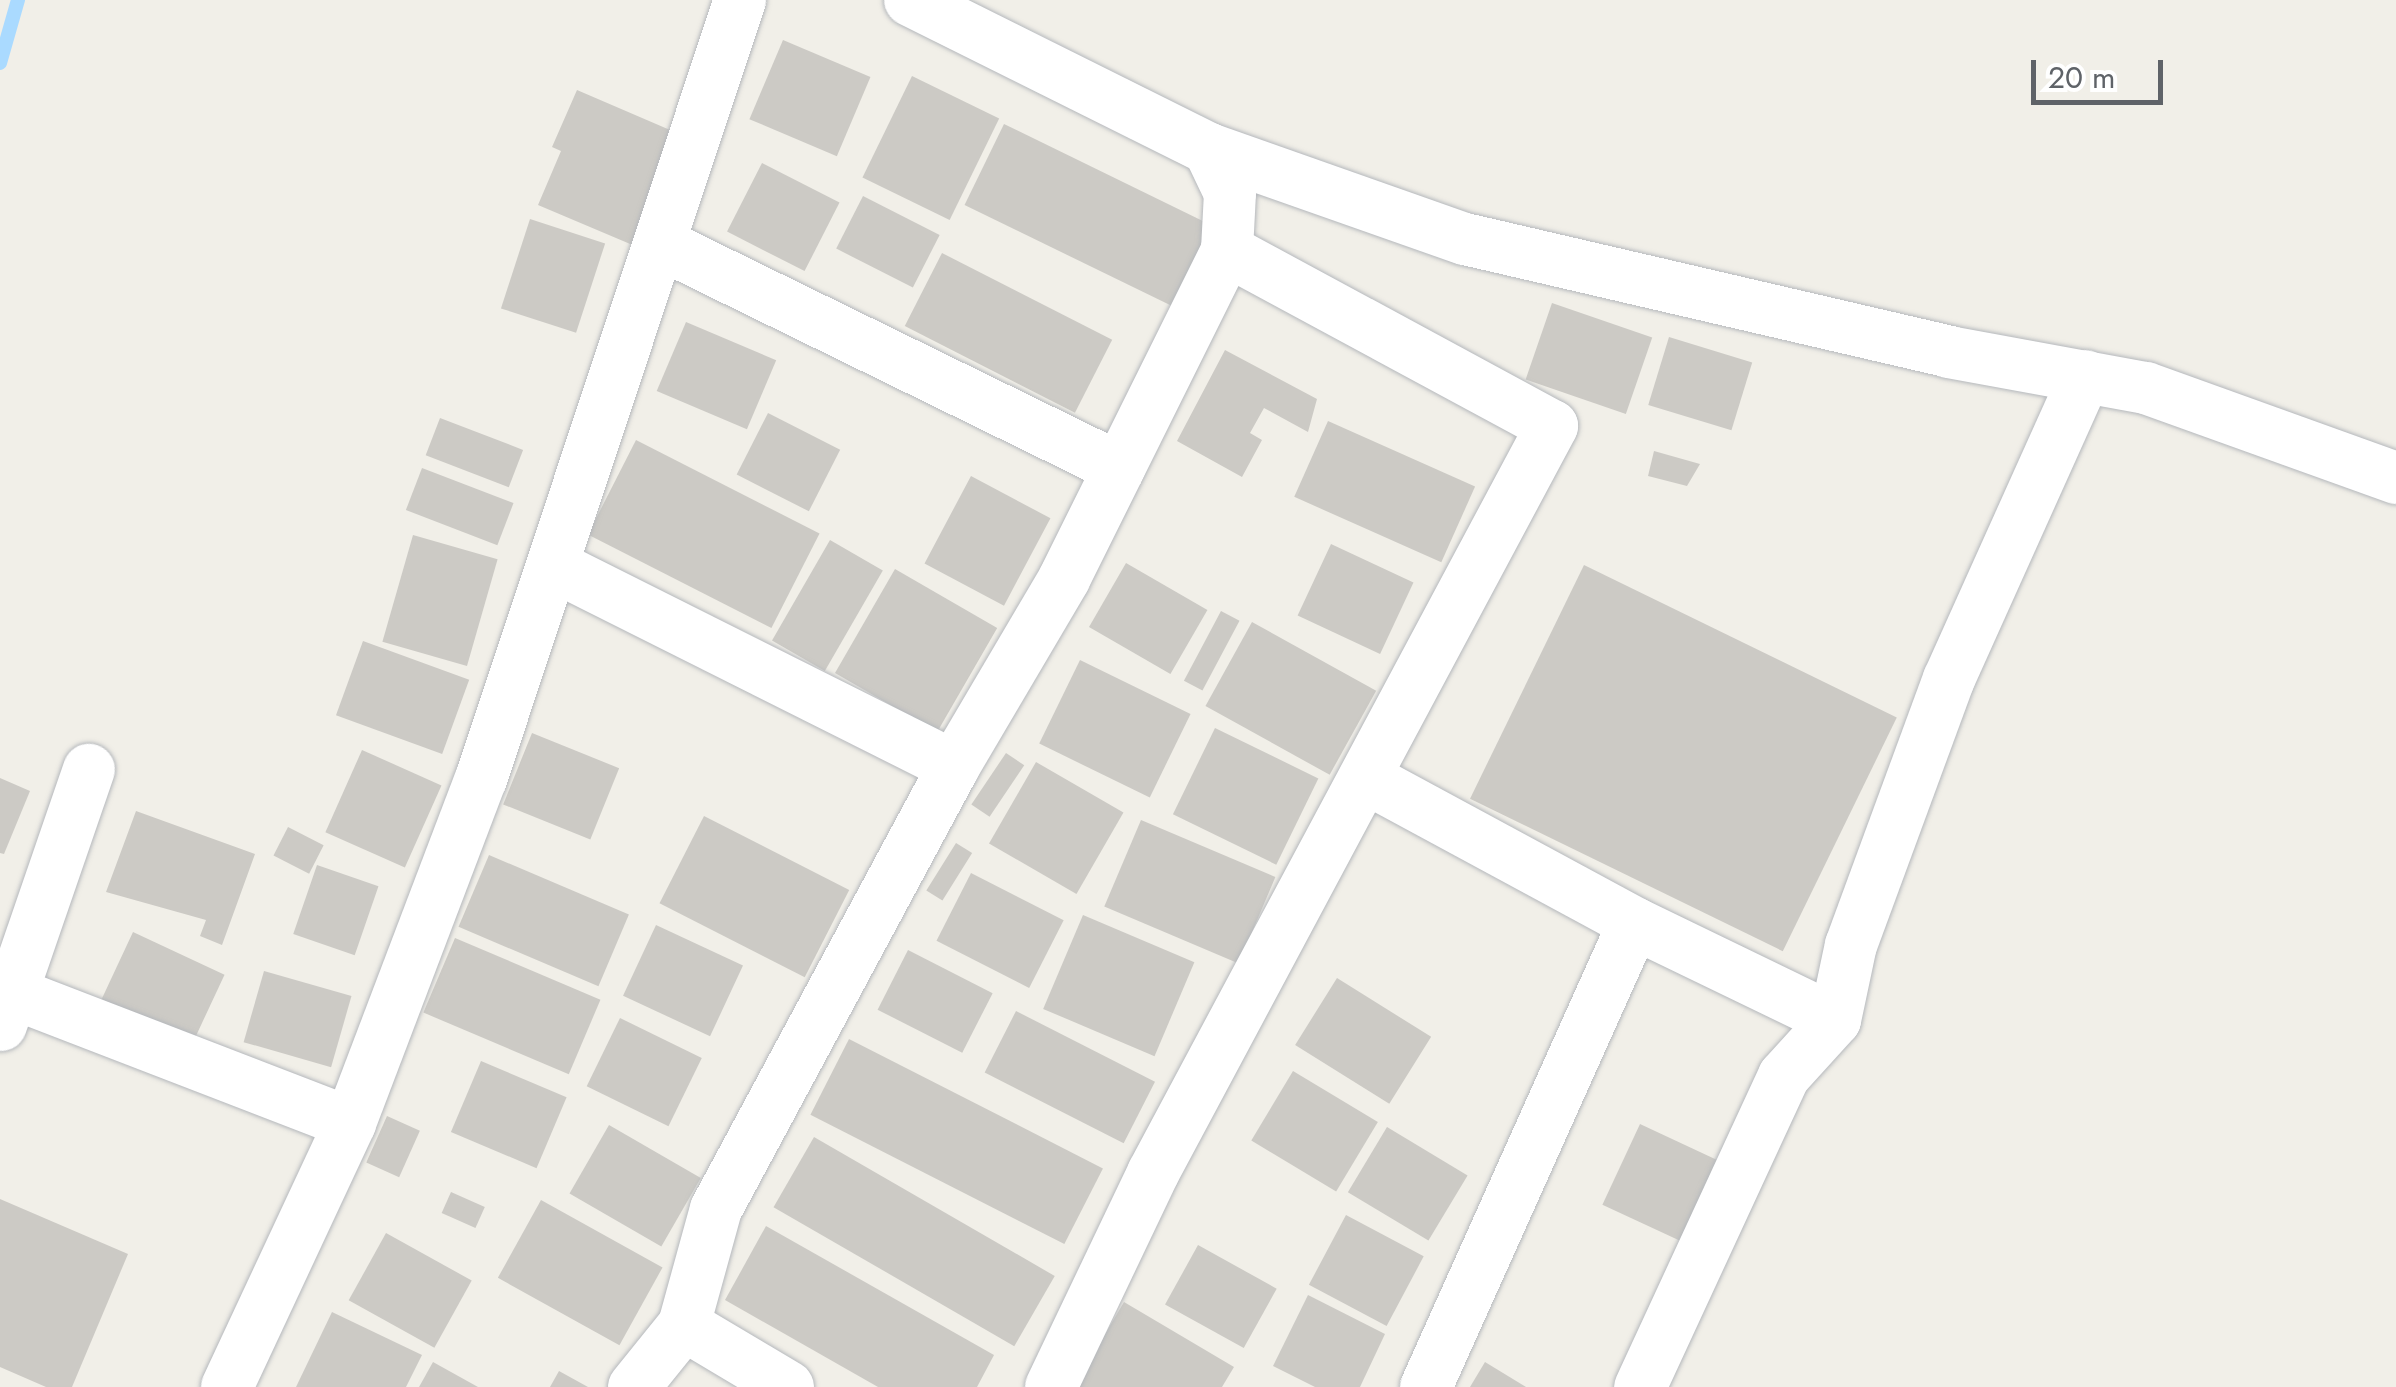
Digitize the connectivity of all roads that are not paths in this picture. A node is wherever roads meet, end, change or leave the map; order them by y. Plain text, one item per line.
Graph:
1 (740, 0) edge
2 (910, 0) edge
3 (1210, 149) junction
4 (661, 244) junction
5 (1227, 250) junction
6 (2085, 376) junction
7 (1119, 468) junction
8 (2396, 478) edge
9 (556, 568) junction
10 (954, 766) junction
11 (88, 770) dead end
12 (1366, 778) junction
13 (1634, 924) junction
14 (6, 1010) edge
15 (1834, 1020) junction
16 (350, 1122) junction
17 (684, 1325) junction
18 (227, 1387) edge
19 (634, 1387) edge
20 (788, 1387) edge
21 (1052, 1387) edge
22 (1426, 1387) edge
23 (1640, 1387) edge

1 - 4 street
2 - 3 street
3 - 5 street
3 - 6 street
4 - 7 street
4 - 9 street
5 - 7 street
5 - 12 street
6 - 8 street
6 - 15 street
7 - 10 street
9 - 10 street
9 - 16 street
10 - 17 street
11 - 14 street
12 - 13 street
12 - 21 street
13 - 15 street
13 - 22 street
14 - 16 street
15 - 23 street
16 - 18 street
17 - 19 street
17 - 20 street

